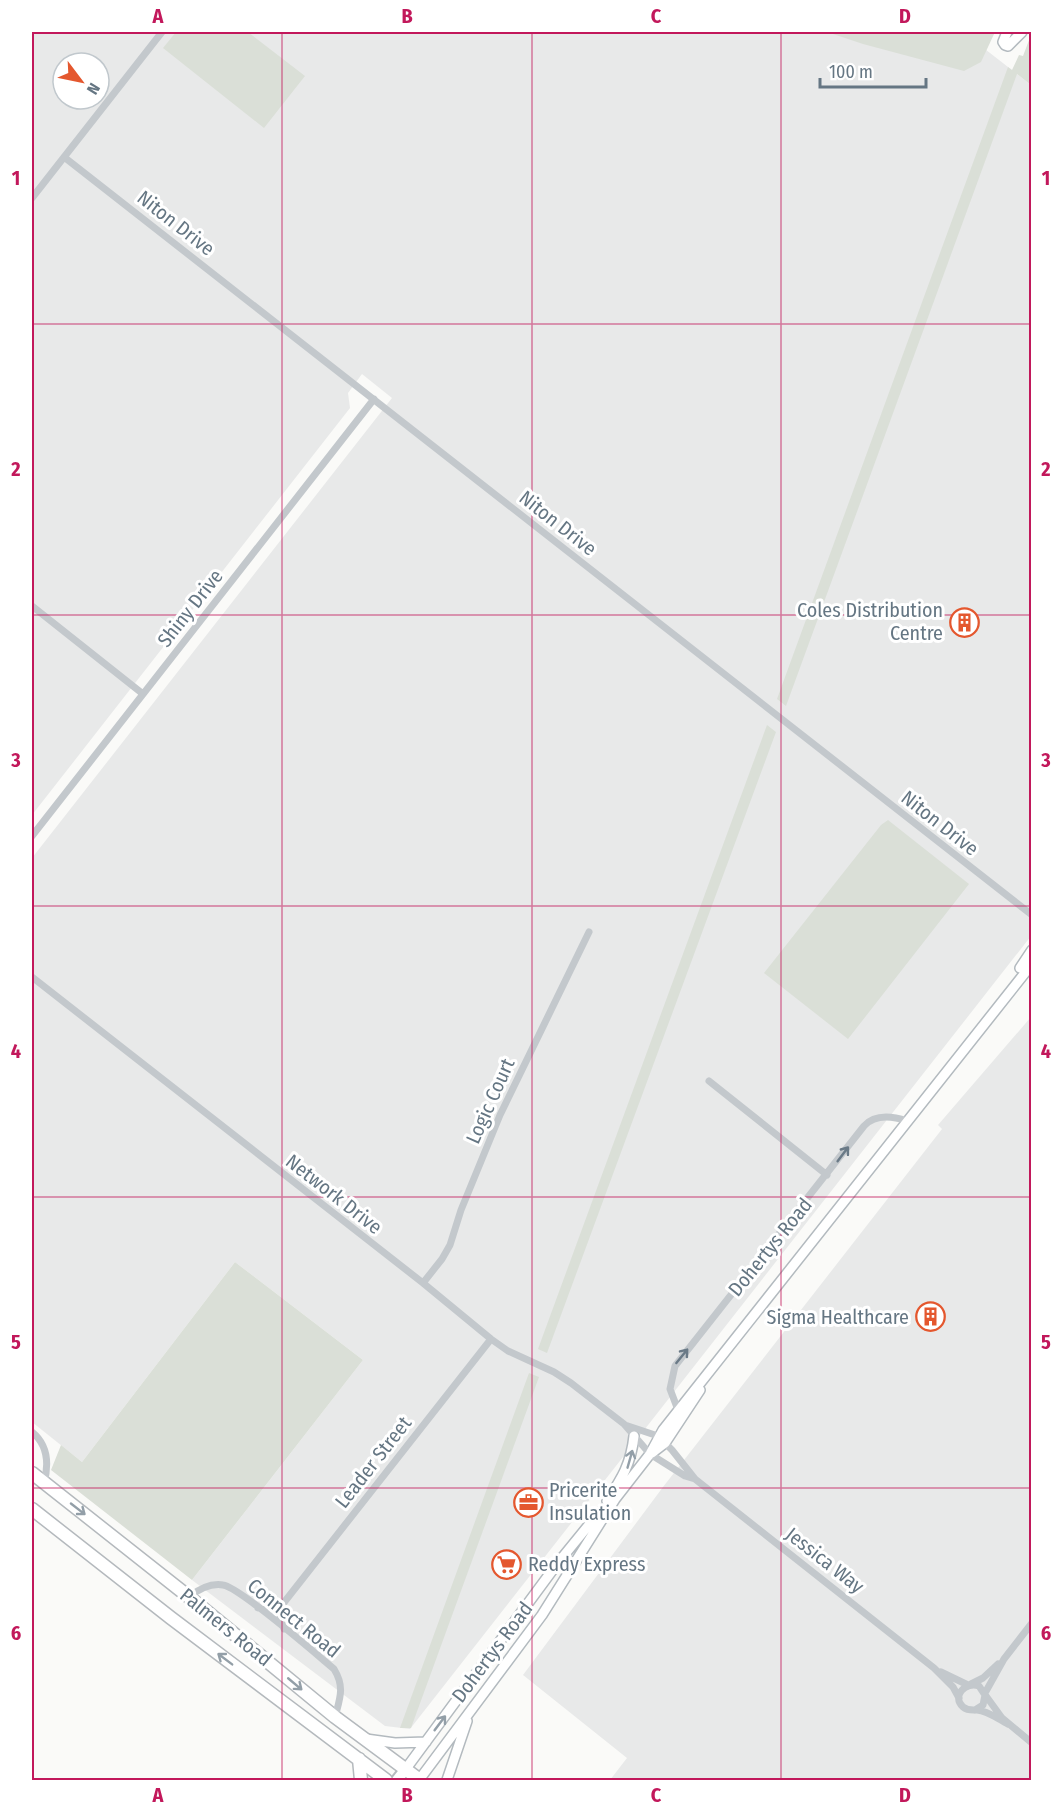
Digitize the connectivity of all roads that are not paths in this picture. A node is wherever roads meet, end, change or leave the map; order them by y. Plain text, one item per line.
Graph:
1 (162, 32) edge
2 (1022, 32) edge
3 (1005, 34) edge
4 (64, 157) junction
5 (32, 198) edge
6 (374, 399) junction
7 (32, 606) edge
8 (143, 694) junction
9 (32, 836) edge
10 (1032, 915) edge
11 (589, 932) dead end
12 (1032, 950) edge
13 (1032, 963) edge
14 (32, 977) edge
15 (964, 1048) junction
16 (709, 1081) dead end
17 (907, 1121) junction
18 (827, 1175) junction
19 (423, 1283) junction
20 (491, 1339) junction
21 (713, 1367) junction
22 (678, 1410) junction
23 (624, 1425) junction
24 (32, 1432) edge
25 (634, 1436) junction
26 (662, 1439) junction
27 (650, 1454) junction
28 (32, 1473) edge
29 (695, 1479) junction
30 (44, 1483) junction
31 (615, 1499) junction
32 (32, 1509) edge
33 (597, 1515) junction
34 (189, 1597) junction
35 (282, 1605) junction
36 (258, 1608) junction
37 (1032, 1623) edge
38 (284, 1629) junction
39 (1004, 1659) junction
40 (934, 1668) junction
41 (970, 1684) junction
42 (985, 1694) junction
43 (959, 1698) junction
44 (470, 1710) junction
45 (975, 1710) junction
46 (335, 1717) junction
47 (1008, 1724) junction
48 (364, 1739) junction
49 (426, 1742) junction
50 (1032, 1743) edge
51 (359, 1759) junction
52 (405, 1770) junction
53 (360, 1780) edge
54 (386, 1780) edge
55 (397, 1780) edge
56 (419, 1780) edge
57 (447, 1780) edge

1 - 4 street
2 - 3 main road
4 - 5 street
4 - 6 street, Niton Drive
6 - 8 street, Shiny Drive
6 - 10 street, Niton Drive
7 - 8 street
8 - 9 street, Shiny Drive
11 - 19 street, Logic Court
12 - 15 main road
13 - 15 main road, Dohertys Road
14 - 19 street, Network Drive
15 - 17 main road, Dohertys Road
16 - 18 street
18 -> 17 street, Dohertys Road
17 - 21 main road, Dohertys Road
22 -> 18 street, Dohertys Road
19 - 20 street, Network Drive
20 - 23 street, Network Drive
20 - 35 street, Leader Street
21 - 22 main road, Dohertys Road
21 - 26 main road, Dohertys Road
22 - 26 main road, Dohertys Road
23 - 25 street, Network Drive
23 - 26 street, Network Drive
24 - 30 street
25 - 27 street, Network Drive
33 -> 25 main road
26 - 27 main road, Dohertys Road
26 - 29 street, Jessica Way
27 - 29 street, Jessica Way
27 - 31 main road, Dohertys Road
28 - 30 highway, Palmers Road
29 - 40 street, Jessica Way
30 -> 34 highway, Palmers Road
31 - 33 main road, Dohertys Road
31 - 44 main road, Dohertys Road
51 -> 32 highway, Palmers Road
49 -> 33 main road, Dohertys Road
34 - 36 street, Connect Road
34 -> 46 highway, Palmers Road
35 - 36 street
35 - 38 street
36 - 38 street, Connect Road
37 - 39 street
38 - 46 street, Connect Road
39 - 41 street
39 - 42 street
40 - 41 street, Jessica Way
40 - 43 street, Jessica Way
41 - 42 street
41 - 43 street
42 - 45 street
42 - 47 street
43 - 45 street
44 - 56 main road, Dohertys Road
44 - 57 main road
45 - 47 street
46 - 48 highway, Palmers Road
47 - 50 street
48 - 49 main road
48 - 52 highway, Palmers Road
49 - 52 main road, Dohertys Road
51 - 53 highway
51 - 54 highway, Palmers Road
52 - 55 main road, Dohertys Road
52 - 56 highway, Palmers Road

